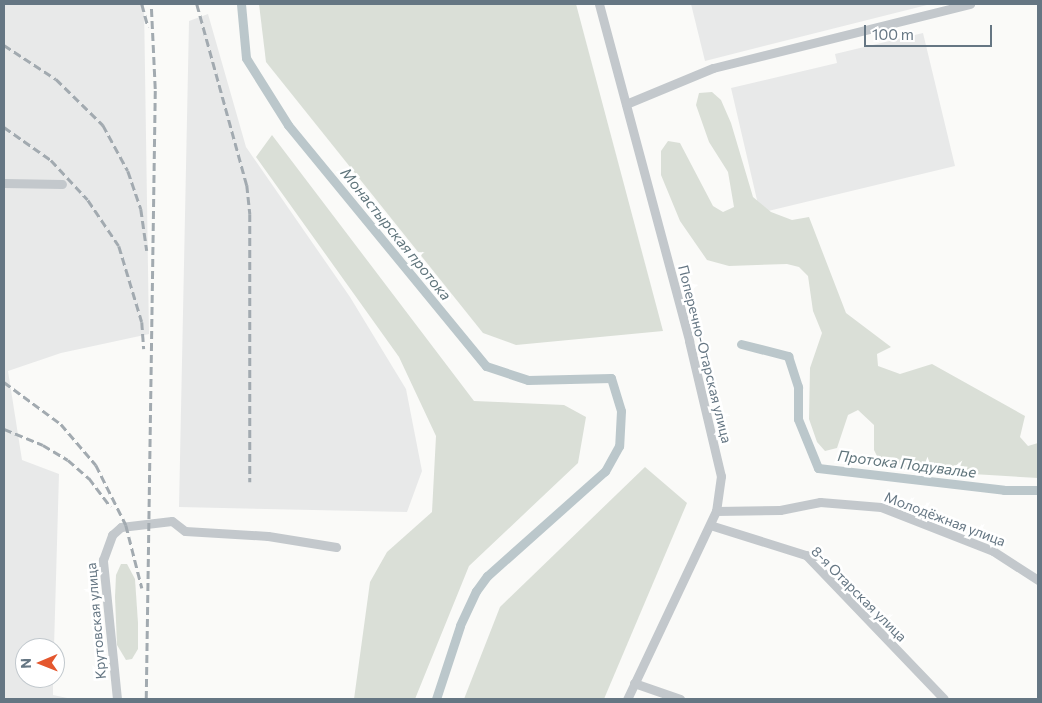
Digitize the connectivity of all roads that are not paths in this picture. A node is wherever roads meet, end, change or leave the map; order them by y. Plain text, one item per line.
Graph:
1 (598, 4) edge
2 (970, 4) edge
3 (626, 104) junction
4 (4, 184) edge
5 (62, 184) dead end
6 (716, 511) junction
7 (710, 525) junction
8 (336, 547) dead end
9 (1038, 580) edge
10 (634, 683) junction
11 (117, 699) edge
12 (627, 699) edge
13 (680, 699) edge
14 (944, 699) edge

1 - 3 street, Поперечно-Отарская улица
2 - 3 street
3 - 6 street, Поперечно-Отарская улица
4 - 5 street
6 - 7 street, Поперечно-Отарская улица
6 - 9 street, Молодёжная улица
7 - 10 street, Поперечно-Отарская улица
7 - 14 street, 8-я Отарская улица
8 - 11 street, Крутовская улица
10 - 12 street, Поперечно-Отарская улица
10 - 13 street

